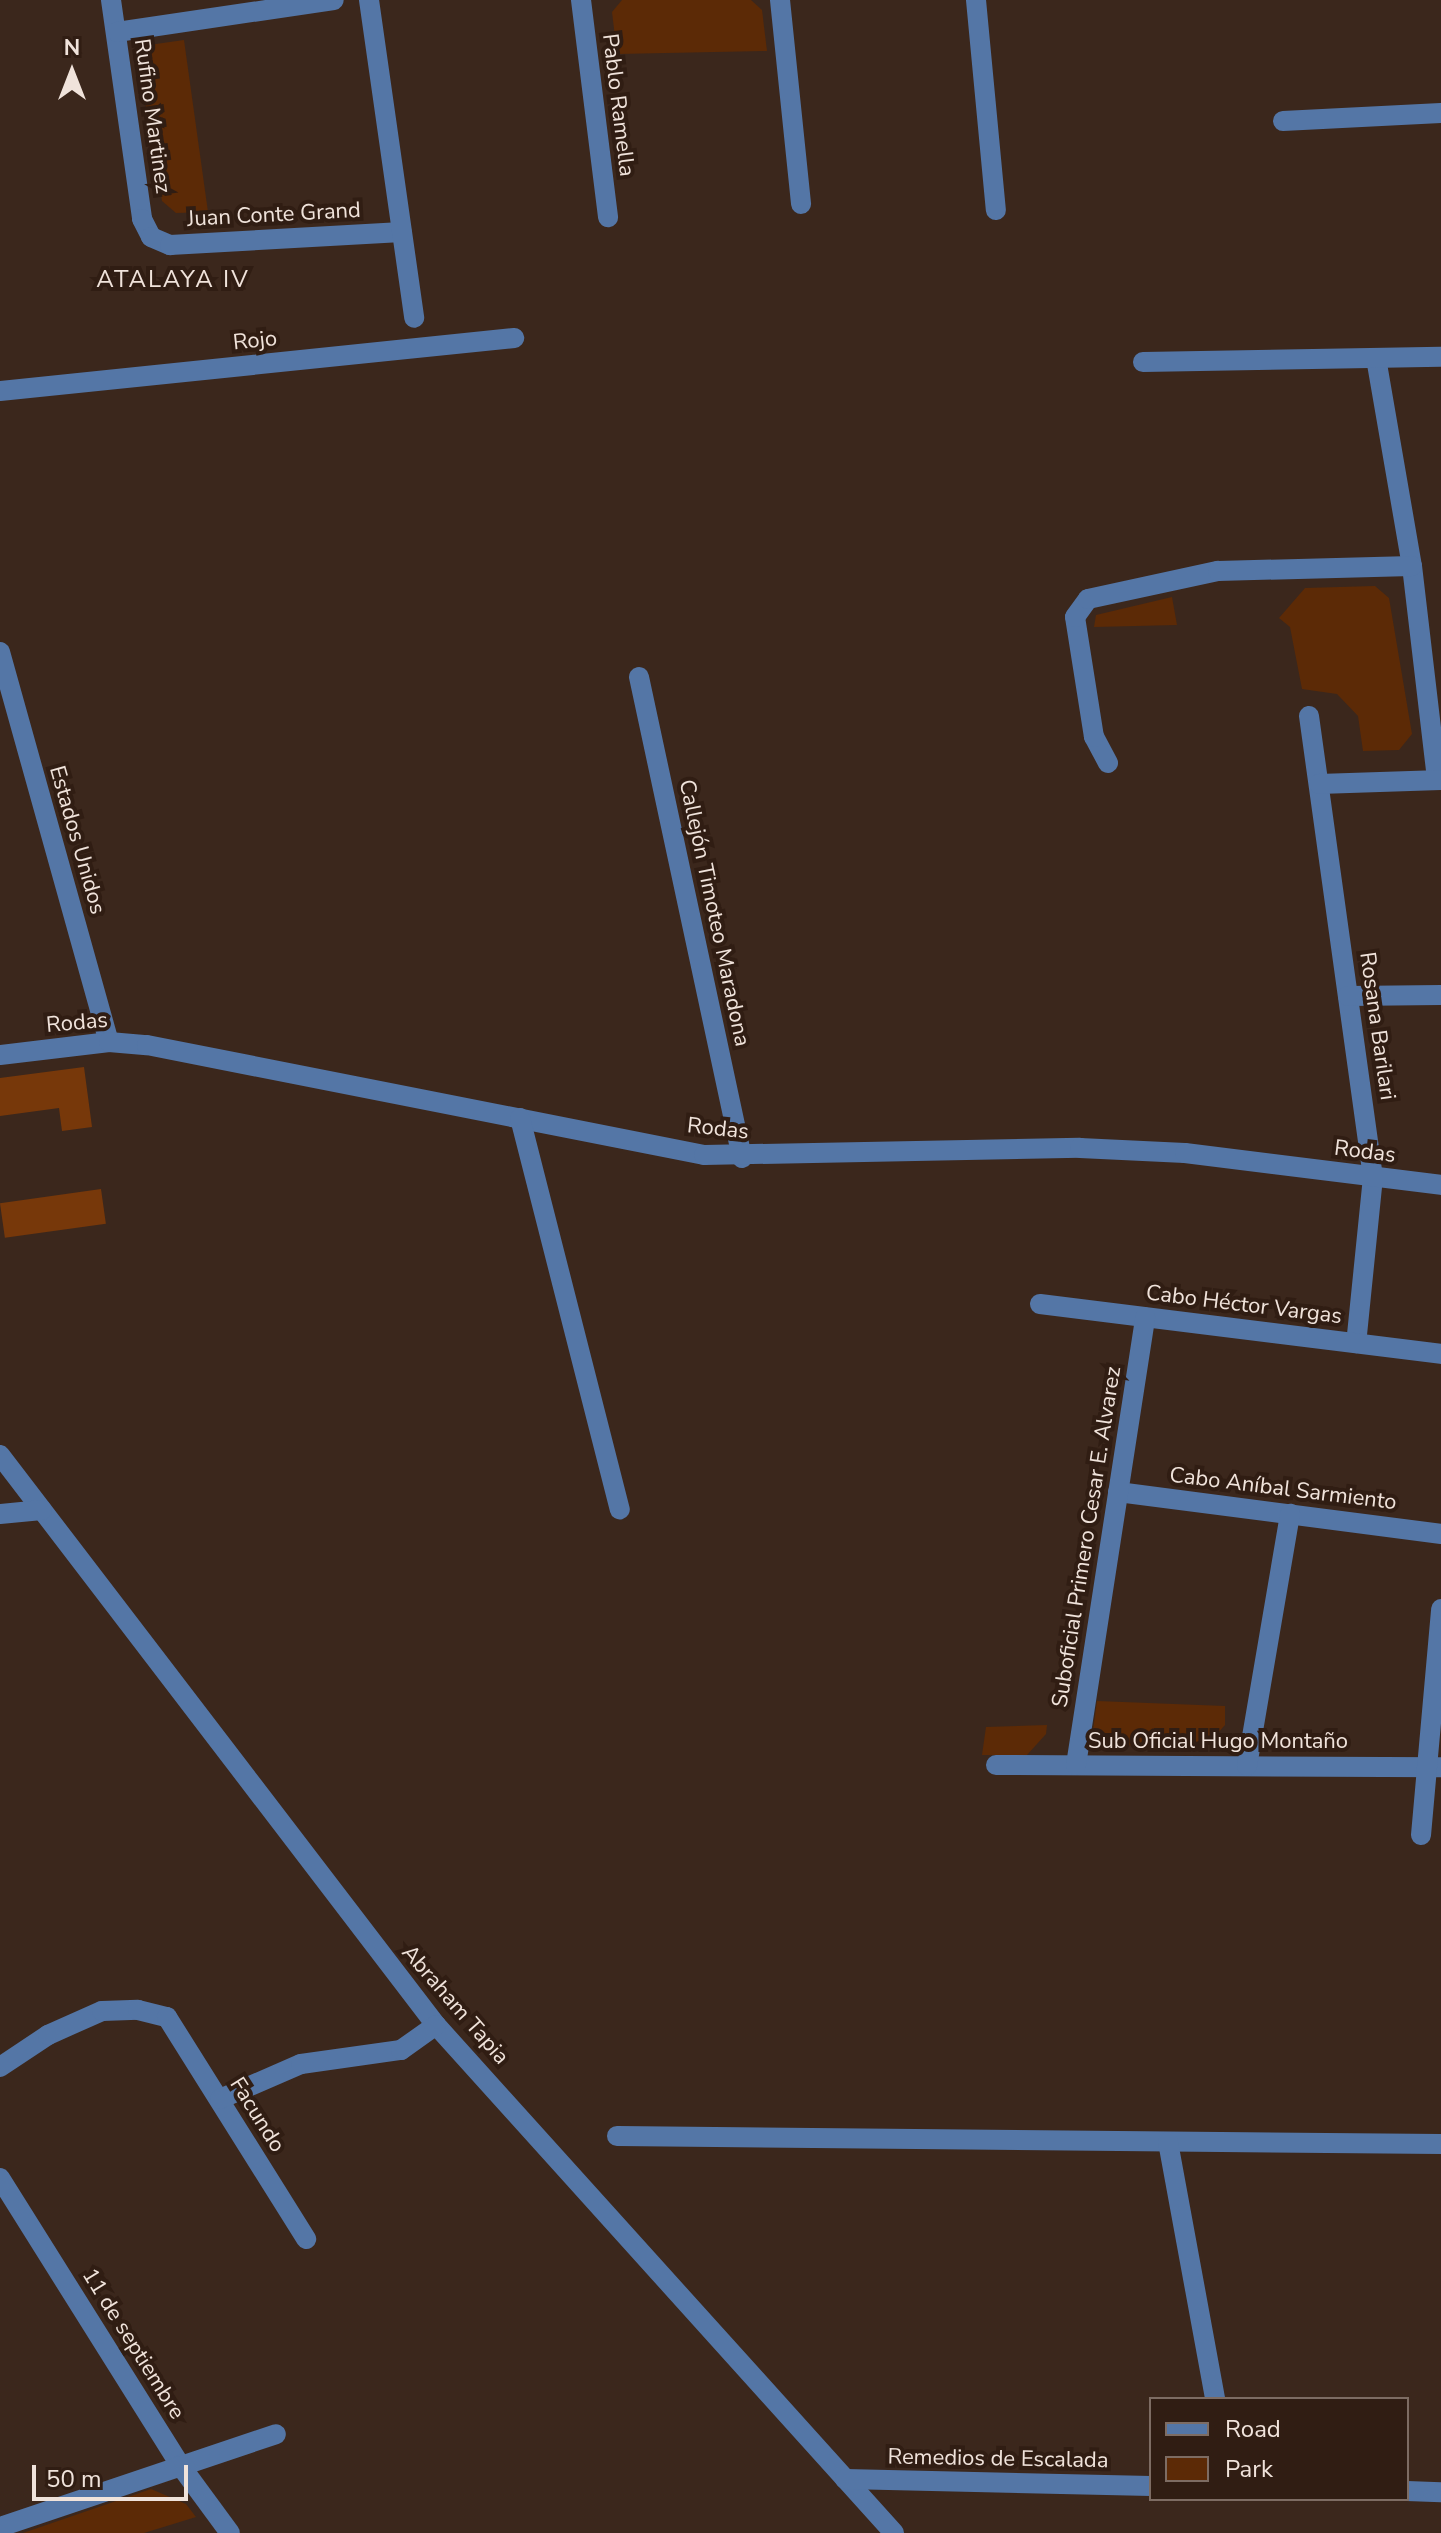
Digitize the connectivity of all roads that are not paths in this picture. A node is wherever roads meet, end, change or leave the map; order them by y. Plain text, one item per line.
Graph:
1 (111, 0) edge
2 (334, 0) edge
3 (369, 0) edge
4 (581, 0) edge
5 (780, 0) edge
6 (976, 0) edge
7 (117, 32) junction
8 (1441, 113) edge
9 (1283, 121) dead end
10 (801, 204) dead end
11 (996, 210) dead end
12 (608, 217) dead end
13 (402, 232) junction
14 (151, 237) joint
15 (414, 318) dead end
16 (514, 338) dead end
17 (1441, 357) edge
18 (1376, 358) junction
19 (1143, 362) dead end
20 (0, 391) edge
21 (1412, 566) junction
22 (0, 652) edge
23 (639, 677) dead end
24 (1309, 716) dead end
25 (1108, 763) dead end
26 (1439, 780) edge
27 (1319, 784) junction
28 (1441, 995) edge
29 (1348, 996) junction
30 (109, 1042) junction
31 (0, 1055) edge
32 (520, 1118) junction
33 (742, 1158) junction
34 (1373, 1177) junction
35 (1441, 1185) edge
36 (1040, 1304) dead end
37 (1145, 1317) junction
38 (1356, 1343) junction
39 (1441, 1354) edge
40 (0, 1455) edge
41 (1118, 1492) junction
42 (620, 1509) dead end
43 (42, 1510) junction
44 (0, 1514) edge
45 (1290, 1514) junction
46 (1441, 1534) edge
47 (1441, 1609) edge
48 (996, 1765) dead end
49 (1076, 1765) junction
50 (1247, 1766) junction
51 (1433, 1767) edge
52 (1421, 1835) dead end
53 (436, 2025) junction
54 (0, 2067) edge
55 (220, 2099) junction
56 (617, 2136) dead end
57 (1168, 2142) junction
58 (1441, 2144) edge
59 (0, 2178) edge
60 (306, 2239) dead end
61 (1215, 2397) edge
62 (276, 2434) dead end
63 (180, 2465) junction
64 (845, 2479) junction
65 (1149, 2486) edge
66 (1409, 2491) edge
67 (1441, 2492) edge
68 (0, 2527) edge
69 (230, 2533) edge
70 (894, 2533) edge

1 - 7 street, Rufino Martinez
2 - 7 street
3 - 13 street
4 - 12 street, Pablo Ramella
5 - 10 street
6 - 11 street
7 - 14 street, Rufino Martinez
8 - 9 street
13 - 14 street, Juan Conte Grand
13 - 15 street
16 - 20 street, Rojo
17 - 18 street
18 - 19 street
18 - 21 street
21 - 25 street
21 - 26 street
22 - 30 street, Estados Unidos
23 - 33 street, Callejón Timoteo Maradona
24 - 27 street, Rosana Barilari
26 - 27 street
27 - 29 street, Rosana Barilari
28 - 29 street
29 - 34 street, Rosana Barilari
30 - 31 street, Rodas
30 - 32 street, Rodas
32 - 33 street, Rodas
32 - 42 street
33 - 34 street, Rodas
34 - 35 street, Rodas
34 - 38 street, Rosana Barilari
36 - 37 street, Cabo Héctor Vargas
37 - 38 street, Cabo Héctor Vargas
37 - 41 street, Suboficial Primero Cesar E. Alvarez
38 - 39 street, Cabo Héctor Vargas
40 - 43 street, Abraham Tapia
41 - 45 street, Cabo Aníbal Sarmiento
41 - 49 street, Suboficial Primero Cesar E. Alvarez
43 - 44 street
43 - 53 street, Abraham Tapia
45 - 46 street, Cabo Aníbal Sarmiento
45 - 50 street
47 - 51 street
48 - 49 street, Sub Oficial Hugo Montaño
49 - 50 street, Sub Oficial Hugo Montaño
50 - 51 street, Sub Oficial Hugo Montaño
51 - 52 street
53 - 55 street
53 - 64 street, Abraham Tapia
54 - 55 street, Facundo
55 - 60 street, Facundo
56 - 57 street
57 - 58 street
57 - 61 street
59 - 63 street, 11 de septiembre
62 - 63 street
63 - 68 street
63 - 69 street, 11 de septiembre
64 - 65 street, Remedios de Escalada
64 - 70 street, Abraham Tapia
66 - 67 street

